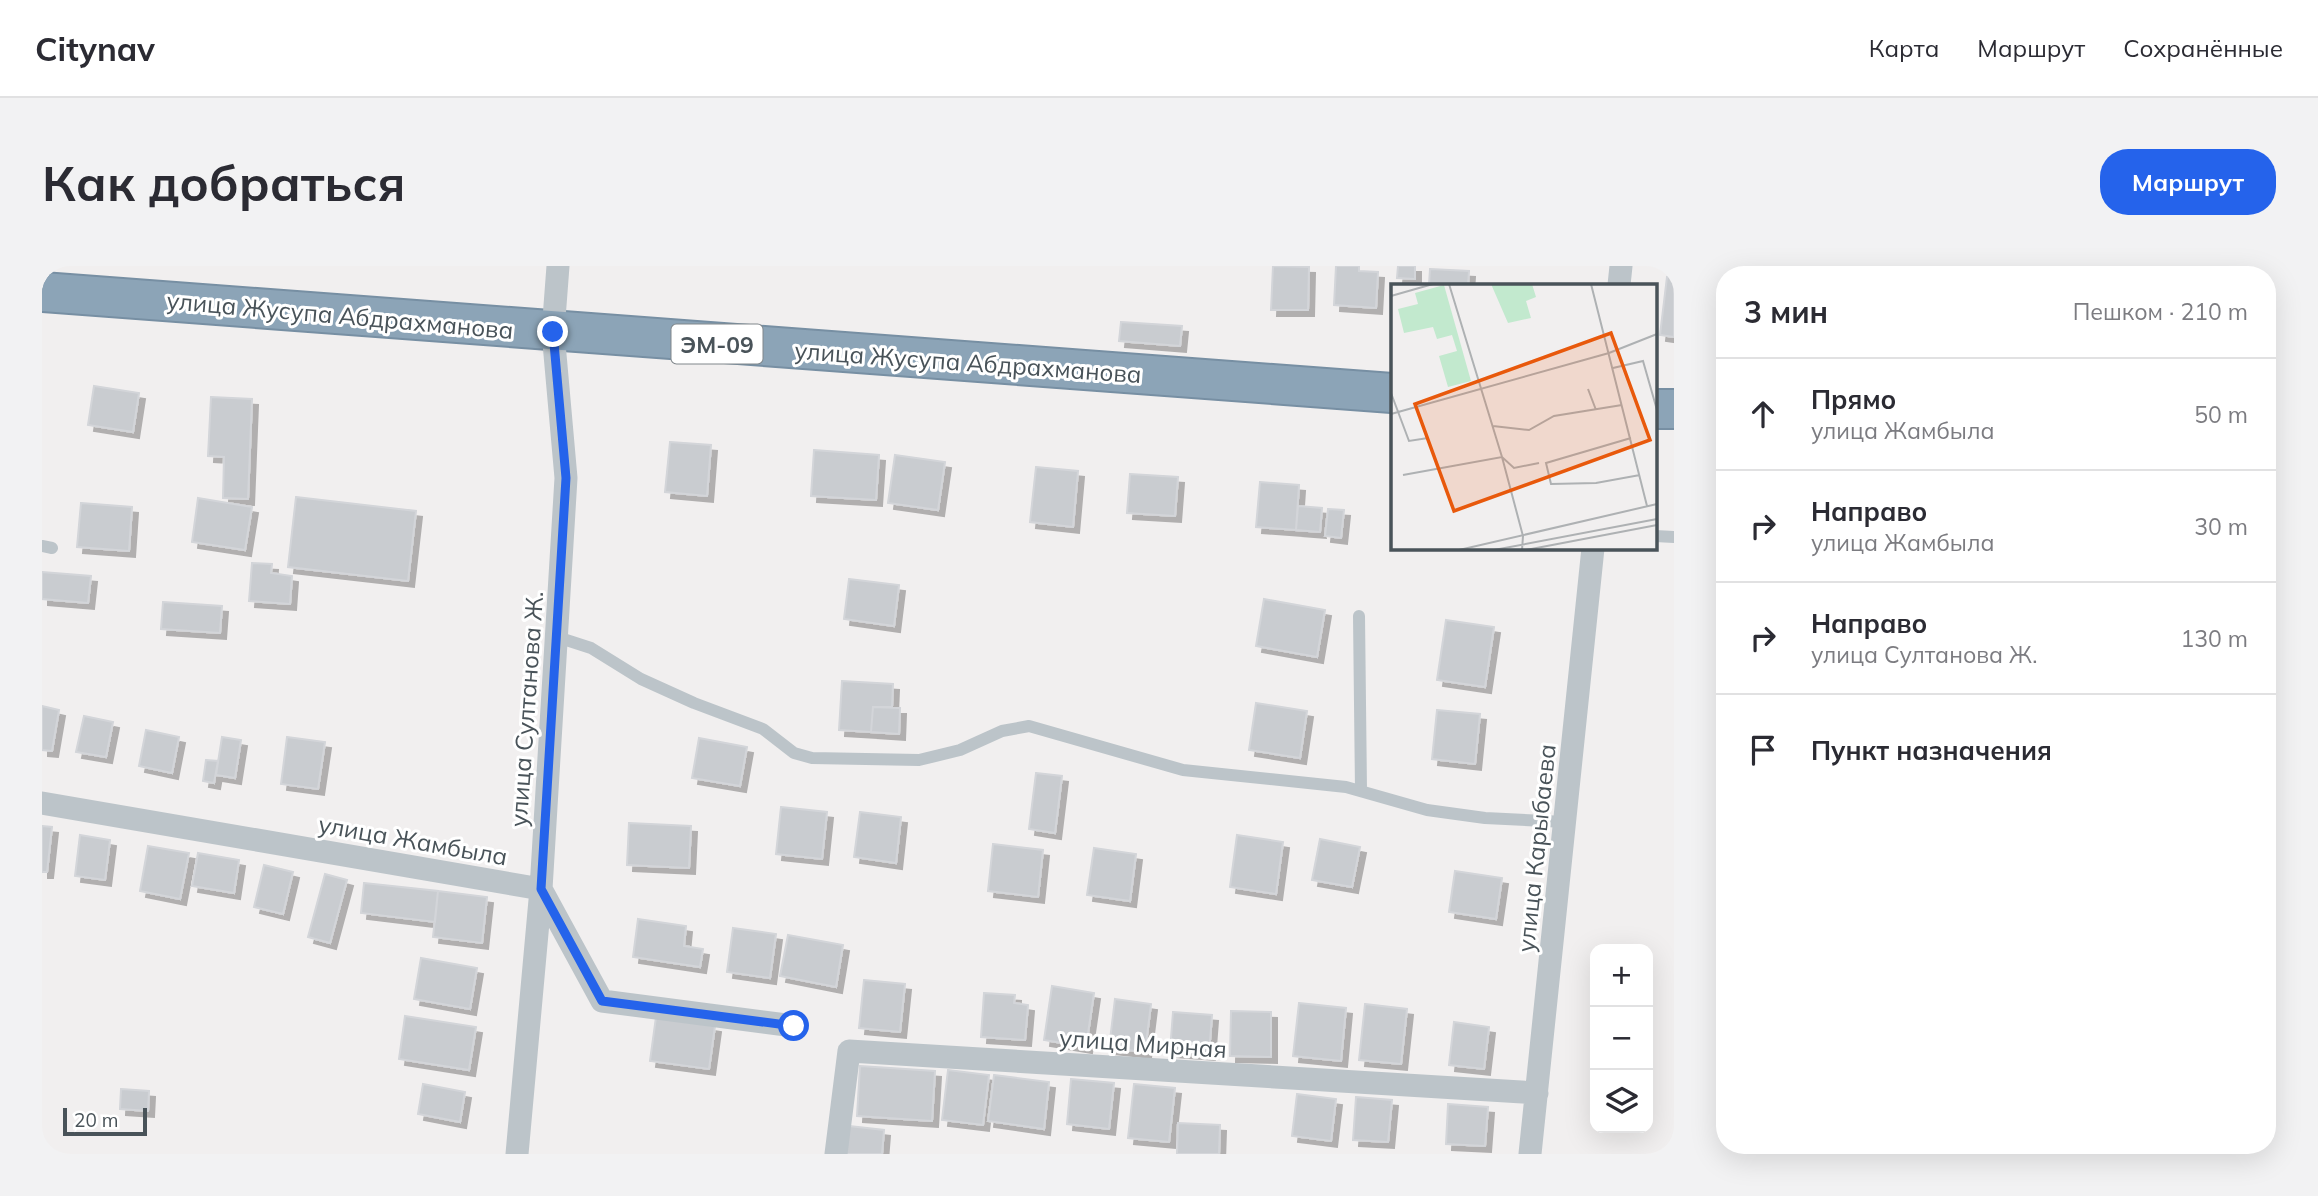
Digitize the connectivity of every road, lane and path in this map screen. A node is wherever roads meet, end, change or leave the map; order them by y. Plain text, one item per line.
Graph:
1 (558, 266) edge
2 (1621, 266) edge
3 (1619, 284) edge
4 (42, 292) edge
5 (553, 332) junction
6 (1391, 393) edge
7 (1593, 550) edge
8 (1359, 615) dead end
9 (557, 636) junction
10 (1361, 790) junction
11 (42, 803) edge
12 (1565, 822) junction
13 (541, 889) junction
14 (794, 1026) dead end
15 (1537, 1093) junction
16 (517, 1154) edge
17 (836, 1154) edge
18 (1530, 1154) edge

1 - 5 street, улица Султанова Ж.
2 - 3 street
4 - 5 highway, улица Жусупа Абдрахманова / ЭМ-09
5 - 6 highway, улица Жусупа Абдрахманова / ЭМ-09
5 - 9 street, улица Султанова Ж.
7 - 12 street, улица Карыбаева
8 - 10 lane
9 - 10 lane
9 - 13 street, улица Султанова Ж.
10 - 12 lane
11 - 13 street, улица Жамбыла
12 - 15 street, улица Карыбаева
13 - 14 street
13 - 16 street, улица Султанова Ж.
15 - 17 street, улица Мирная
15 - 18 street, улица Карыбаева

